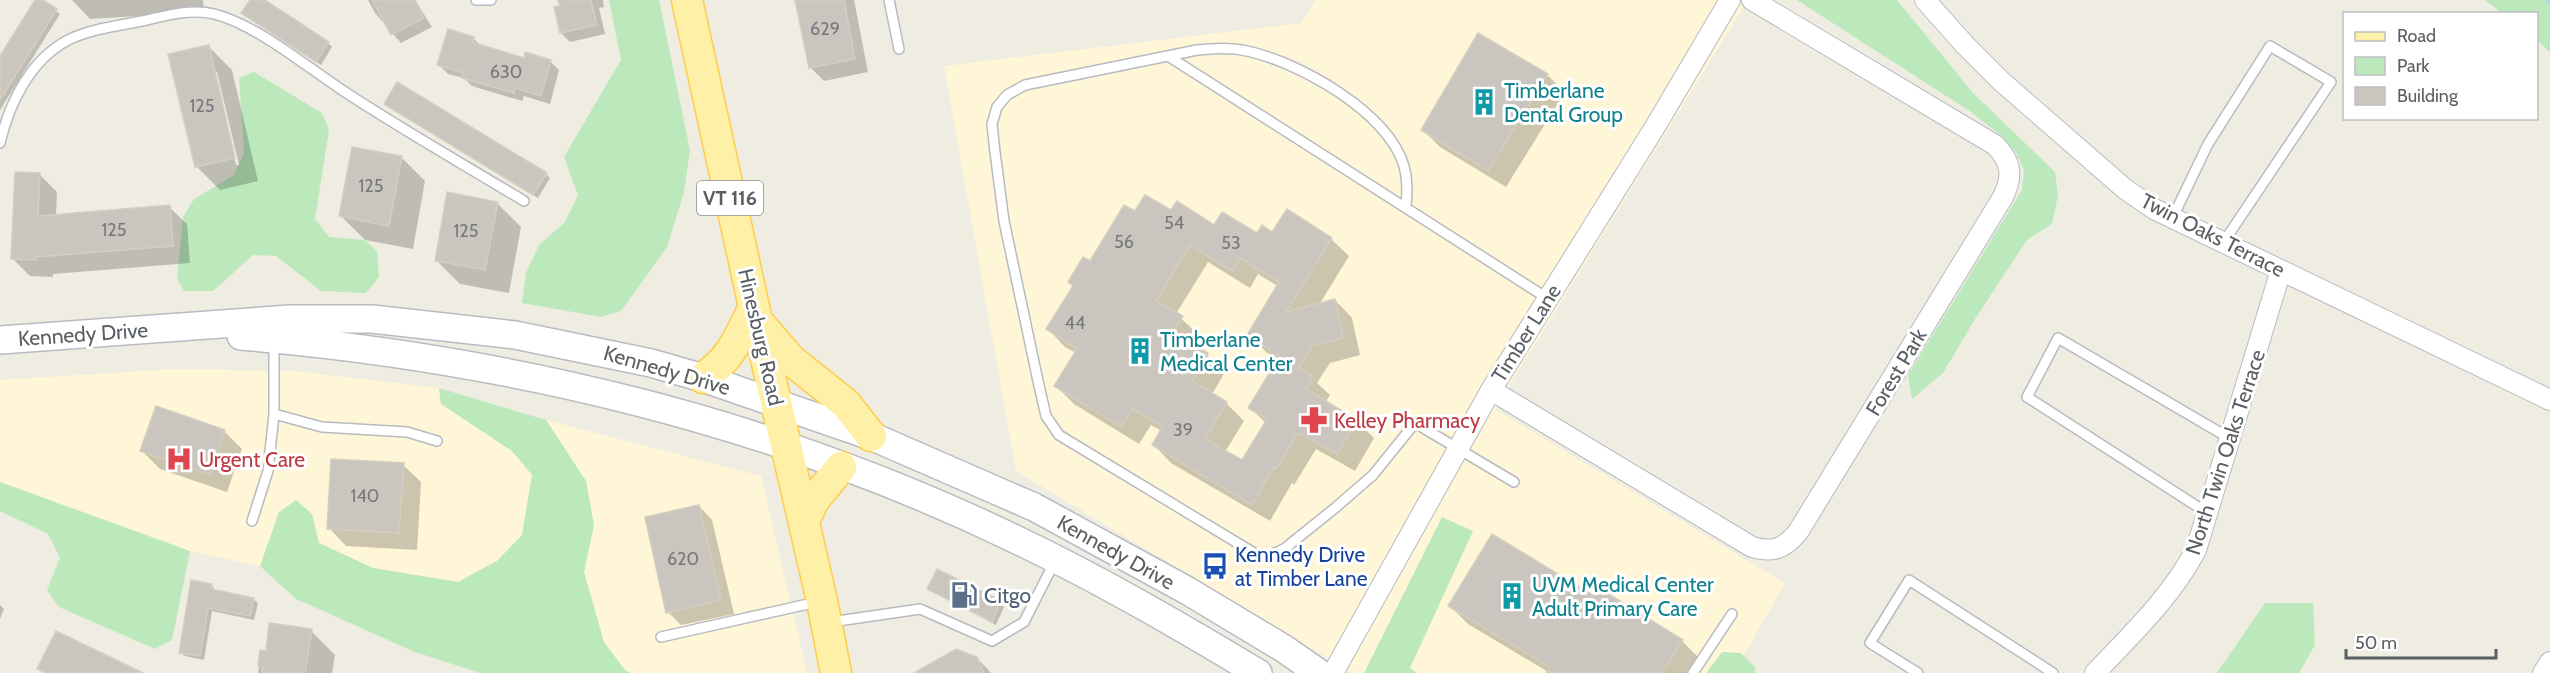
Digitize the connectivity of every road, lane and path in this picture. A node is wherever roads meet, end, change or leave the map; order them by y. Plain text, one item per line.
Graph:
1 (476, 0) edge
2 (491, 0) edge
3 (687, 0) edge
4 (889, 0) edge
5 (1730, 0) edge
6 (1752, 0) edge
7 (1933, 3) edge
8 (899, 49) dead end
9 (1168, 56) junction
10 (0, 143) edge
11 (524, 201) dead end
12 (1406, 207) junction
13 (2172, 219) junction
14 (2223, 243) junction
15 (2281, 270) junction
16 (1547, 298) junction
17 (756, 313) junction
18 (165, 329) junction
19 (274, 338) junction
20 (0, 340) edge
21 (703, 378) junction
22 (1491, 390) junction
23 (2550, 399) edge
24 (776, 403) junction
25 (274, 414) junction
26 (871, 436) junction
27 (2231, 439) junction
28 (437, 441) dead end
29 (787, 448) junction
30 (1458, 448) junction
31 (841, 467) junction
32 (1514, 482) dead end
33 (2209, 514) junction
34 (252, 521) dead end
35 (804, 521) junction
36 (1056, 559) junction
37 (825, 612) junction
38 (1732, 614) dead end
39 (661, 637) dead end
40 (2550, 662) edge
41 (836, 673) edge
42 (1258, 673) edge
43 (1319, 673) edge
44 (1333, 673) edge
45 (1693, 673) edge
46 (1918, 673) edge
47 (2053, 673) edge
48 (2095, 673) edge
49 (2543, 673) edge

1 - 2 lane
3 - 17 main road, Hinesburg Road / VT 116
4 - 8 lane
5 - 16 street, Timber Lane
6 - 22 street, Forest Park
7 - 13 street, Twin Oaks Terrace
9 - 12 lane
9 - 12 lane
9 - 30 lane
10 - 11 lane
12 - 16 lane
13 - 14 street, Twin Oaks Terrace
13 - 14 lane
14 - 15 street, Twin Oaks Terrace
15 - 23 street, Twin Oaks Terrace
15 - 27 street, North Twin Oaks Terrace
16 - 22 street, Timber Lane
17 - 21 main road
17 - 24 main road, Hinesburg Road / VT 116
17 - 26 main road
18 - 19 main road, Kennedy Drive
18 - 20 main road, Kennedy Drive
18 - 21 main road, Kennedy Drive
19 - 25 lane
19 - 29 main road, Kennedy Drive
21 - 24 main road, Kennedy Drive
22 - 30 street, Timber Lane
24 - 26 main road, Kennedy Drive
24 - 29 main road, Hinesburg Road / VT 116
25 - 28 lane
25 - 34 lane
26 - 43 main road, Kennedy Drive
27 - 33 street, North Twin Oaks Terrace
27 - 33 lane
29 - 31 main road, Kennedy Drive
29 - 35 main road, Hinesburg Road / VT 116
30 - 32 lane
30 - 44 street, Timber Lane
31 - 35 main road
31 - 36 main road, Kennedy Drive
33 - 48 street, North Twin Oaks Terrace
35 - 37 main road, Hinesburg Road / VT 116
36 - 37 lane
36 - 42 main road, Kennedy Drive
37 - 39 lane
37 - 41 main road, Hinesburg Road / VT 116
38 - 45 lane
40 - 49 street
46 - 47 lane

